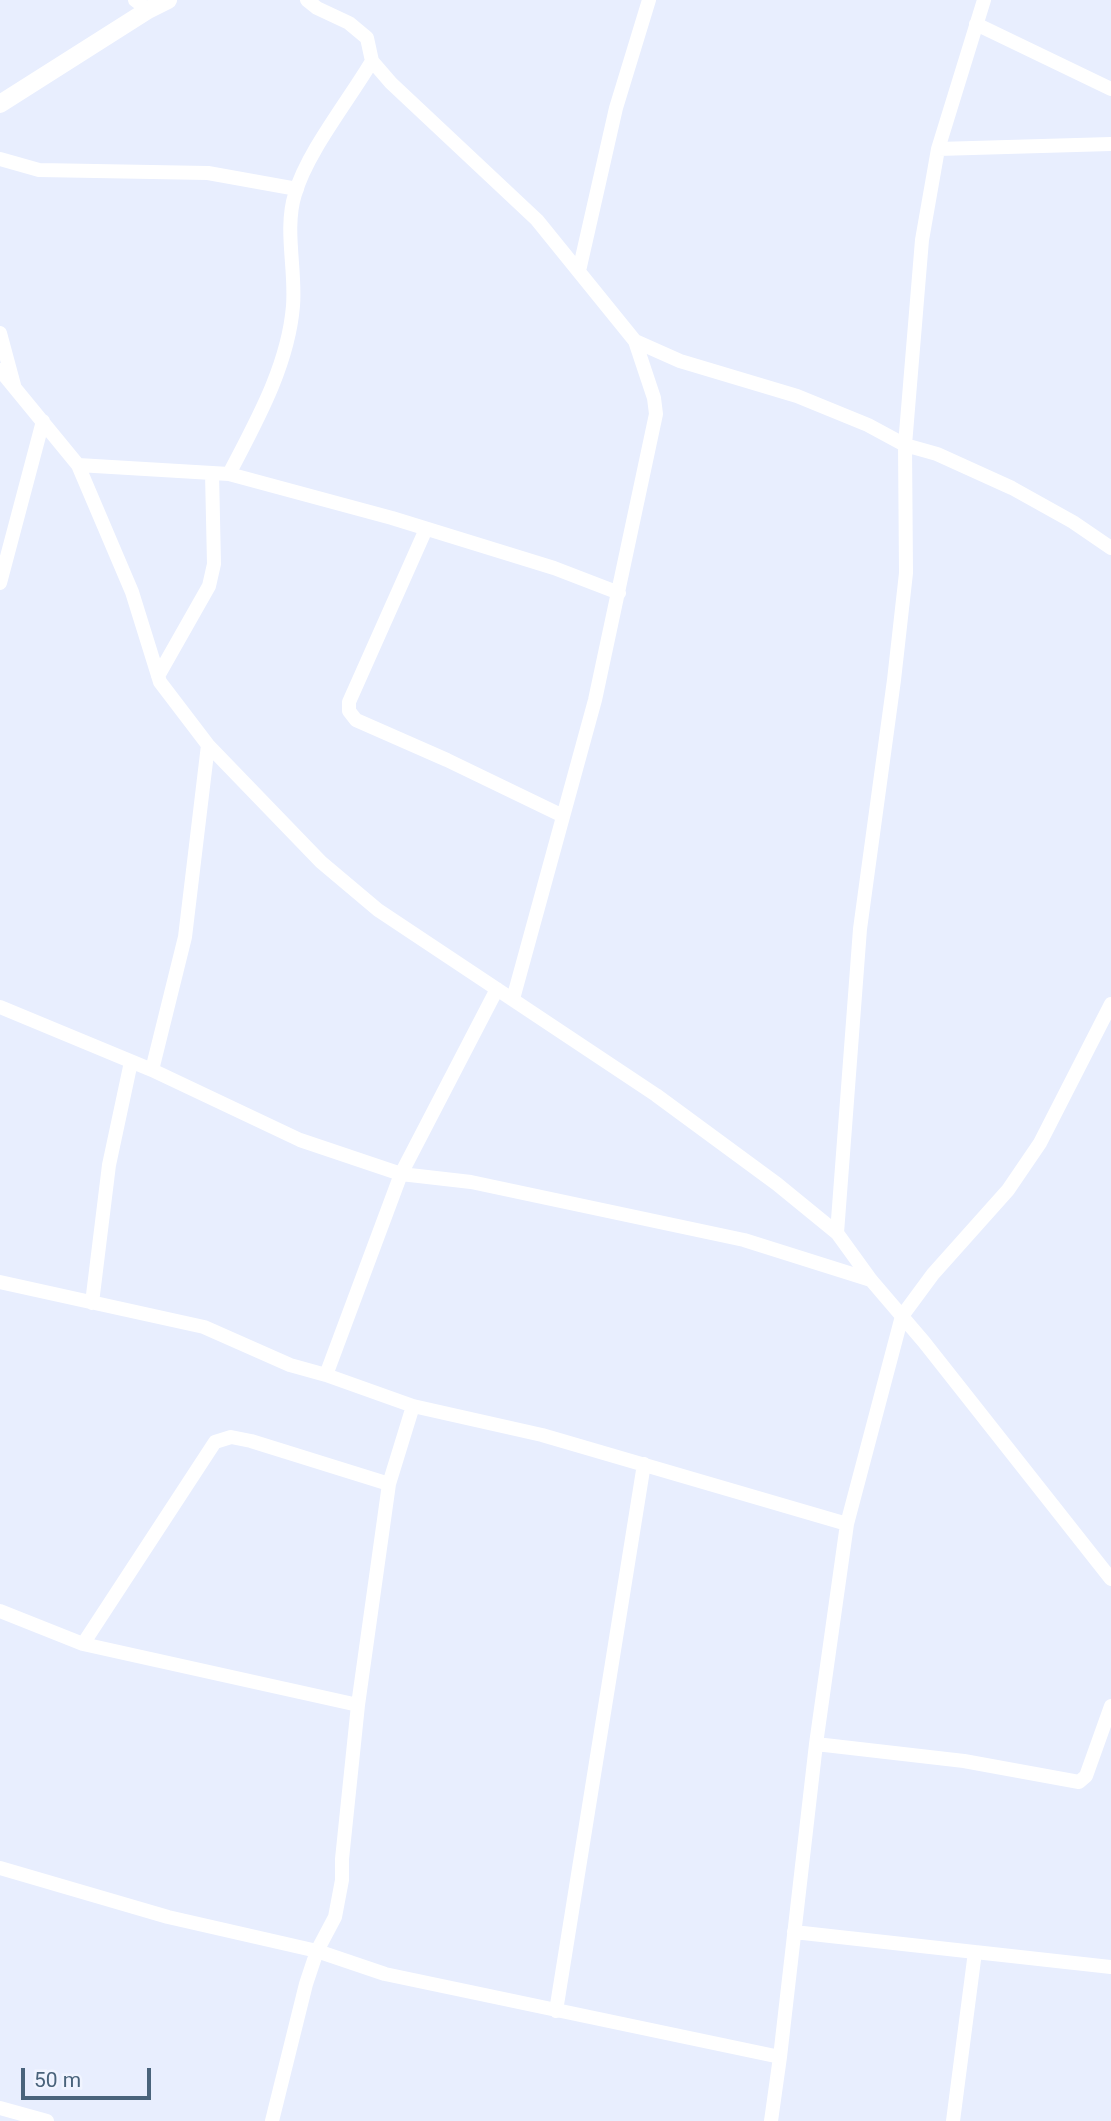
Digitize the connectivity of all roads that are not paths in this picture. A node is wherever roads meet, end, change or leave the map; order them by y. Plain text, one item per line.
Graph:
1 (168, 0) edge
2 (307, 0) edge
3 (649, 0) edge
4 (984, 0) edge
5 (142, 5) edge
6 (976, 24) junction
7 (372, 61) junction
8 (1111, 89) edge
9 (0, 104) edge
10 (1111, 144) edge
11 (938, 149) junction
12 (0, 159) edge
13 (297, 189) junction
14 (579, 271) junction
15 (0, 332) edge
16 (635, 341) junction
17 (0, 370) edge
18 (14, 385) junction
19 (43, 421) junction
20 (905, 444) junction
21 (78, 465) junction
22 (212, 473) junction
23 (229, 474) junction
24 (426, 529) junction
25 (1111, 548) edge
26 (0, 583) edge
27 (619, 593) junction
28 (158, 676) junction
29 (208, 745) junction
30 (564, 816) junction
31 (497, 989) junction
32 (513, 999) junction
33 (1111, 1004) edge
34 (0, 1007) edge
35 (131, 1062) junction
36 (152, 1070) junction
37 (401, 1174) junction
38 (837, 1233) junction
39 (870, 1280) junction
40 (0, 1282) edge
41 (92, 1303) junction
42 (902, 1316) junction
43 (326, 1375) junction
44 (413, 1406) junction
45 (643, 1464) junction
46 (389, 1484) junction
47 (848, 1524) junction
48 (1111, 1579) edge
49 (0, 1611) edge
50 (83, 1644) junction
51 (358, 1705) junction
52 (1111, 1706) edge
53 (816, 1744) junction
54 (0, 1868) edge
55 (794, 1931) junction
56 (317, 1951) junction
57 (975, 1952) junction
58 (1111, 1967) edge
59 (556, 2011) junction
60 (780, 2057) junction
61 (0, 2108) edge
62 (47, 2121) edge
63 (272, 2121) edge
64 (771, 2121) edge
65 (953, 2121) edge

1 - 5 street
2 - 7 street
3 - 14 street
4 - 6 street
5 - 9 street
6 - 8 street
6 - 11 street
7 - 13 street
7 - 14 street
10 - 11 street
11 - 20 street
12 - 13 street
13 - 23 street
14 - 16 street
15 - 18 street
16 - 20 street
16 - 27 street
17 - 18 street
18 - 19 street
19 - 21 street
19 - 26 street
20 - 25 street
20 - 38 street
21 - 22 street
21 - 28 street
22 - 23 street
22 - 28 street
23 - 24 street
24 - 27 street
24 - 30 street
27 - 30 street
28 - 29 street
29 - 31 street
29 - 36 street
30 - 32 street
31 - 32 street
31 - 37 street
32 - 38 street
33 - 42 street
34 - 35 street
35 - 36 street
35 - 41 street
36 - 37 street
37 - 39 street
37 - 43 street
38 - 39 street
39 - 42 street
40 - 41 street
41 - 43 street
42 - 47 street
42 - 48 street
43 - 44 street
44 - 45 street
44 - 46 street
45 - 47 street
45 - 59 street
46 - 50 street
46 - 51 street
47 - 53 street
49 - 50 street
50 - 51 street
51 - 56 street
52 - 53 street
53 - 55 street
54 - 56 street
55 - 57 street
55 - 60 street
56 - 59 street
56 - 63 street
57 - 58 street
57 - 65 street
59 - 60 street
60 - 64 street
61 - 62 street

